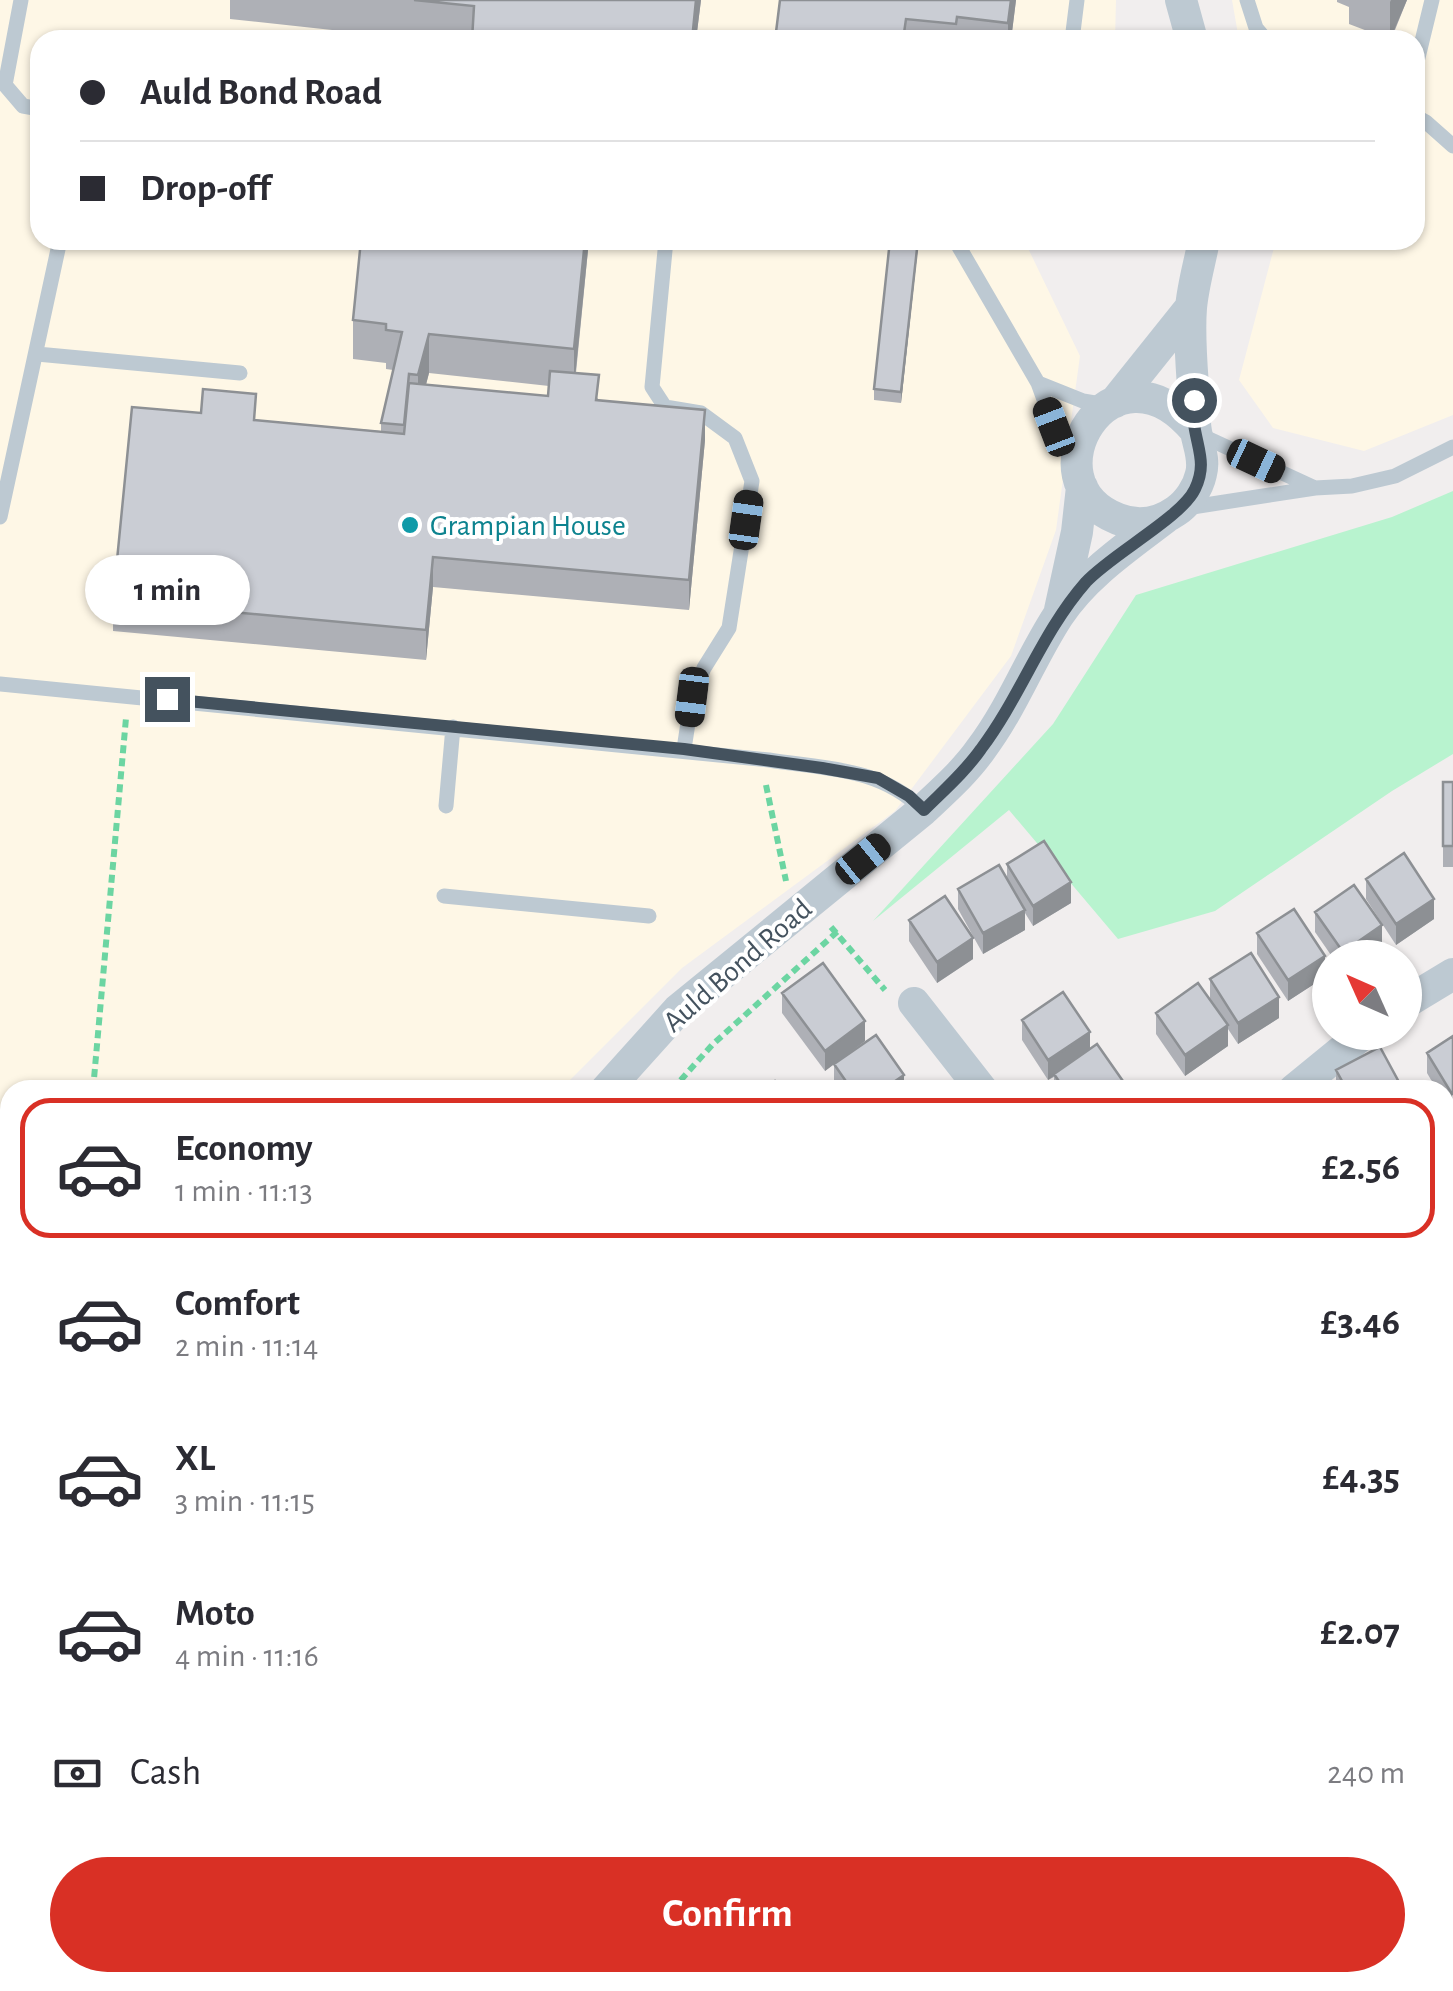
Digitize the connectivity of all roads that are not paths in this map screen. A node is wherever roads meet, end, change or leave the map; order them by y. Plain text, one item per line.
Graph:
1 (21, 0) edge
2 (1077, 0) edge
3 (1181, 0) edge
4 (1247, 0) edge
5 (1432, 0) edge
6 (1073, 30) edge
7 (1189, 30) edge
8 (1258, 30) edge
9 (1425, 30) edge
10 (30, 107) edge
11 (1425, 121) edge
12 (1453, 146) edge
13 (58, 250) edge
14 (665, 250) edge
15 (960, 250) edge
16 (1202, 250) edge
17 (1191, 307) junction
18 (38, 354) junction
19 (240, 372) dead end
20 (1038, 384) junction
21 (1112, 403) junction
22 (1196, 432) junction
23 (1453, 447) edge
24 (1079, 478) junction
25 (1315, 488) junction
26 (1172, 514) junction
27 (0, 517) edge
28 (1059, 615) junction
29 (0, 684) edge
30 (453, 727) junction
31 (684, 749) junction
32 (446, 806) dead end
33 (924, 810) junction
34 (444, 896) dead end
35 (649, 916) dead end
36 (1453, 974) edge
37 (1422, 993) edge
38 (914, 1003) road end
39 (1343, 1050) edge
40 (615, 1080) edge
41 (974, 1080) edge
42 (1306, 1080) edge

1 - 10 lane
2 - 6 lane
3 - 7 street
4 - 8 lane
5 - 9 lane
11 - 12 lane
13 - 18 lane
14 - 31 lane
15 - 20 lane
16 - 17 street, Auld Bond Road
17 - 21 street, Auld Bond Road
17 - 22 street, Auld Bond Road
18 - 19 lane
18 - 27 lane
20 - 21 lane
20 - 24 lane
21 - 22 street
21 - 24 street, Auld Bond Road
22 - 25 lane
22 - 26 street, Auld Bond Road
23 - 25 lane
24 - 26 street
24 - 28 street, Auld Bond Road
25 - 26 lane
26 - 28 street, Auld Bond Road
28 - 33 street, Auld Bond Road
29 - 30 lane
30 - 31 lane
30 - 32 lane
31 - 33 lane
33 - 40 street, Auld Bond Road
34 - 35 lane
36 - 37 street
38 - 41 street
39 - 42 street

